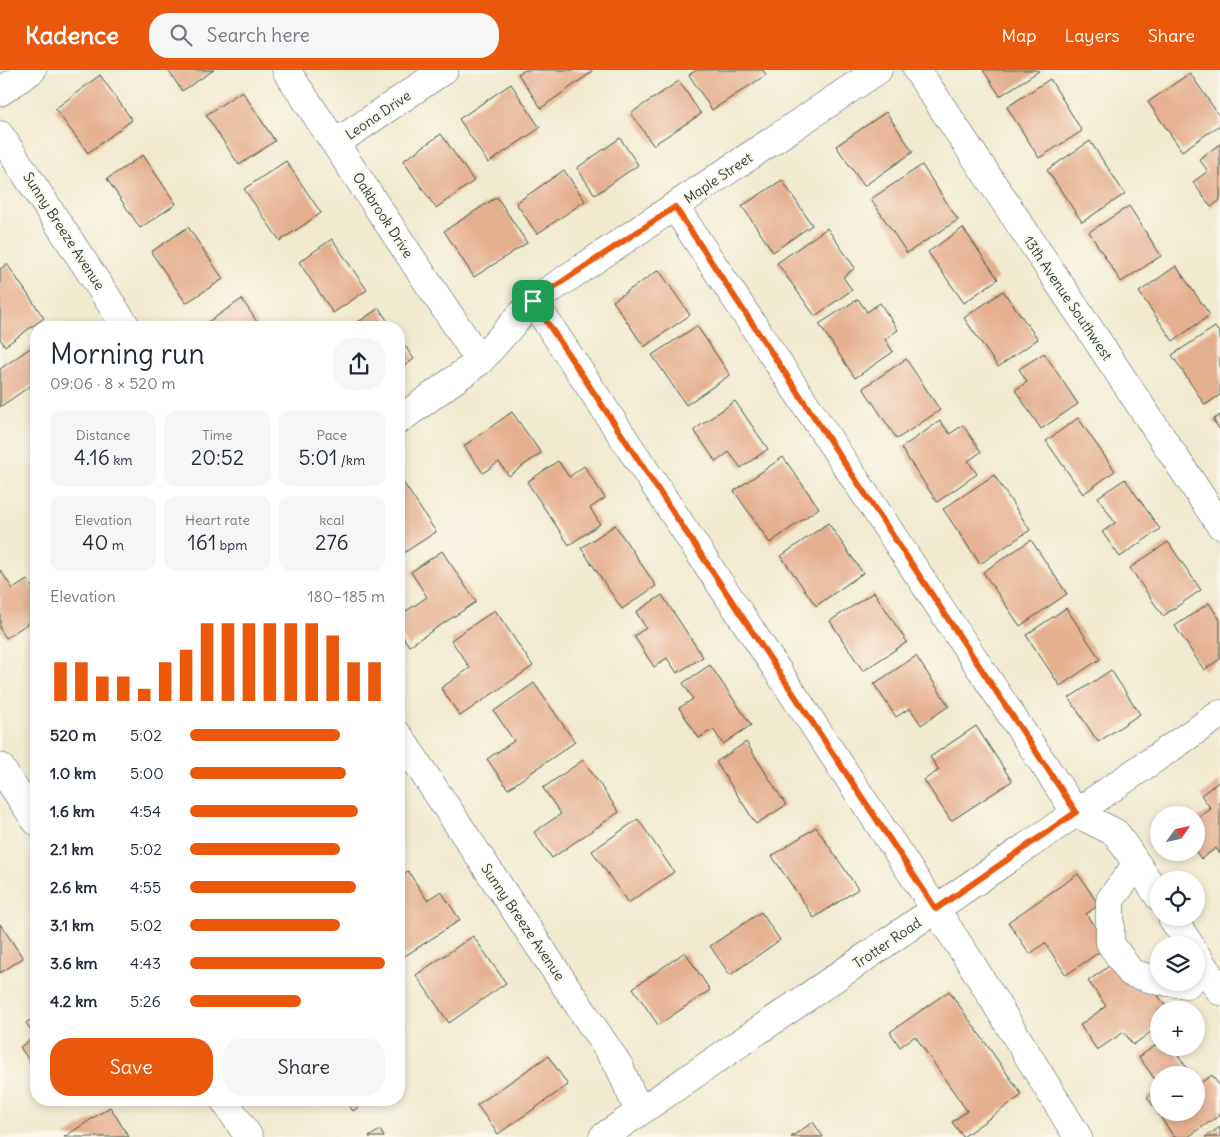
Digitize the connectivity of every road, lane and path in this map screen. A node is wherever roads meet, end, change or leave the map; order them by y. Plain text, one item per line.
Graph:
1 (286, 70) edge
2 (444, 70) edge
3 (878, 70) edge
4 (917, 70) edge
5 (0, 135) edge
6 (336, 143) junction
7 (675, 207) junction
8 (533, 301) junction
9 (122, 321) edge
10 (480, 361) junction
11 (405, 416) edge
12 (1220, 525) edge
13 (1220, 714) edge
14 (405, 745) edge
15 (0, 767) edge
16 (30, 812) edge
17 (1076, 812) junction
18 (1137, 864) junction
19 (1150, 884) edge
20 (936, 909) junction
21 (1150, 979) edge
22 (228, 1106) edge
23 (639, 1112) junction
24 (249, 1137) edge
25 (603, 1137) edge
26 (1078, 1137) edge

1 - 6 street, Oakbrook Drive
2 - 6 street, Leona Drive
3 - 7 street, Maple Street
4 - 12 street, 13th Avenue Southwest
5 - 9 street, Sunny Breeze Avenue
6 - 10 street, Oakbrook Drive
7 - 8 street, Maple Street
7 - 17 street
8 - 10 street, Maple Street
8 - 20 street
10 - 11 street, Maple Street
13 - 17 street, Trotter Road
14 - 23 street, Sunny Breeze Avenue
15 - 16 street
17 - 18 street
17 - 20 street, Trotter Road
18 - 19 street
18 - 21 street
20 - 23 street, Trotter Road
20 - 26 street
22 - 24 street
23 - 25 street, Trotter Road

